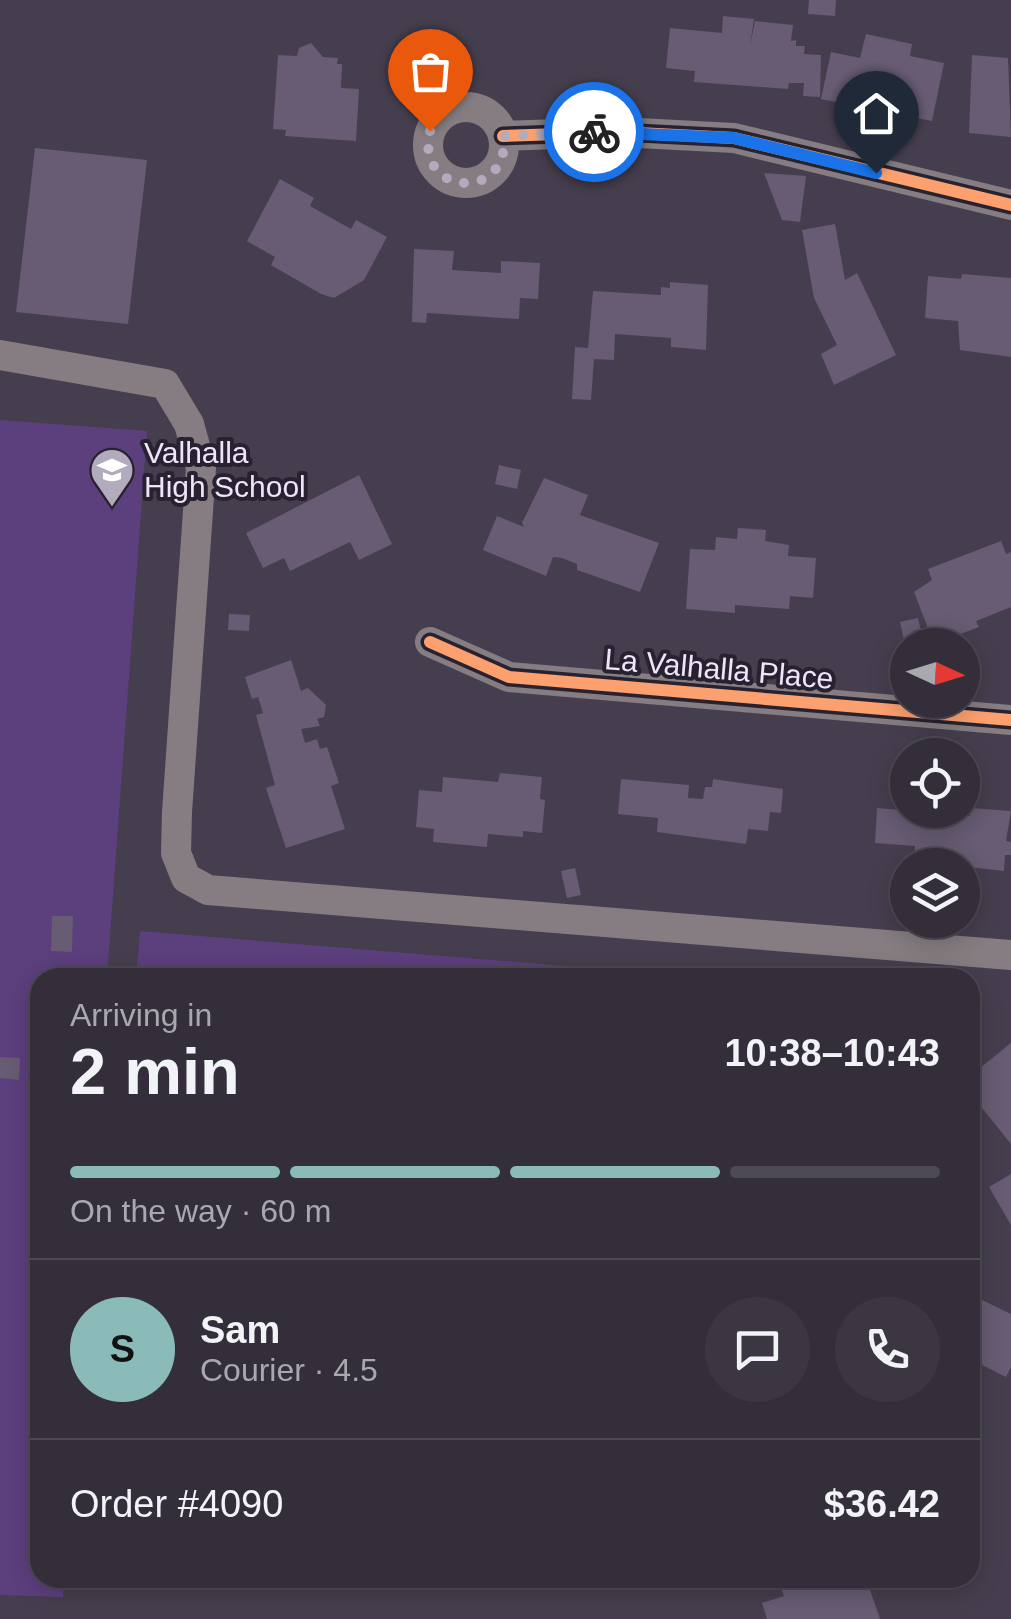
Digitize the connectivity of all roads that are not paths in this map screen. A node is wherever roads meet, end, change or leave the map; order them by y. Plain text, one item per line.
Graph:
1 (504, 136) dead end
2 (1011, 206) edge
3 (0, 356) edge
4 (430, 642) dead end
5 (1011, 720) edge
6 (1011, 955) edge

1 - 2 street
3 - 6 street
4 - 5 street, La Valhalla Place

